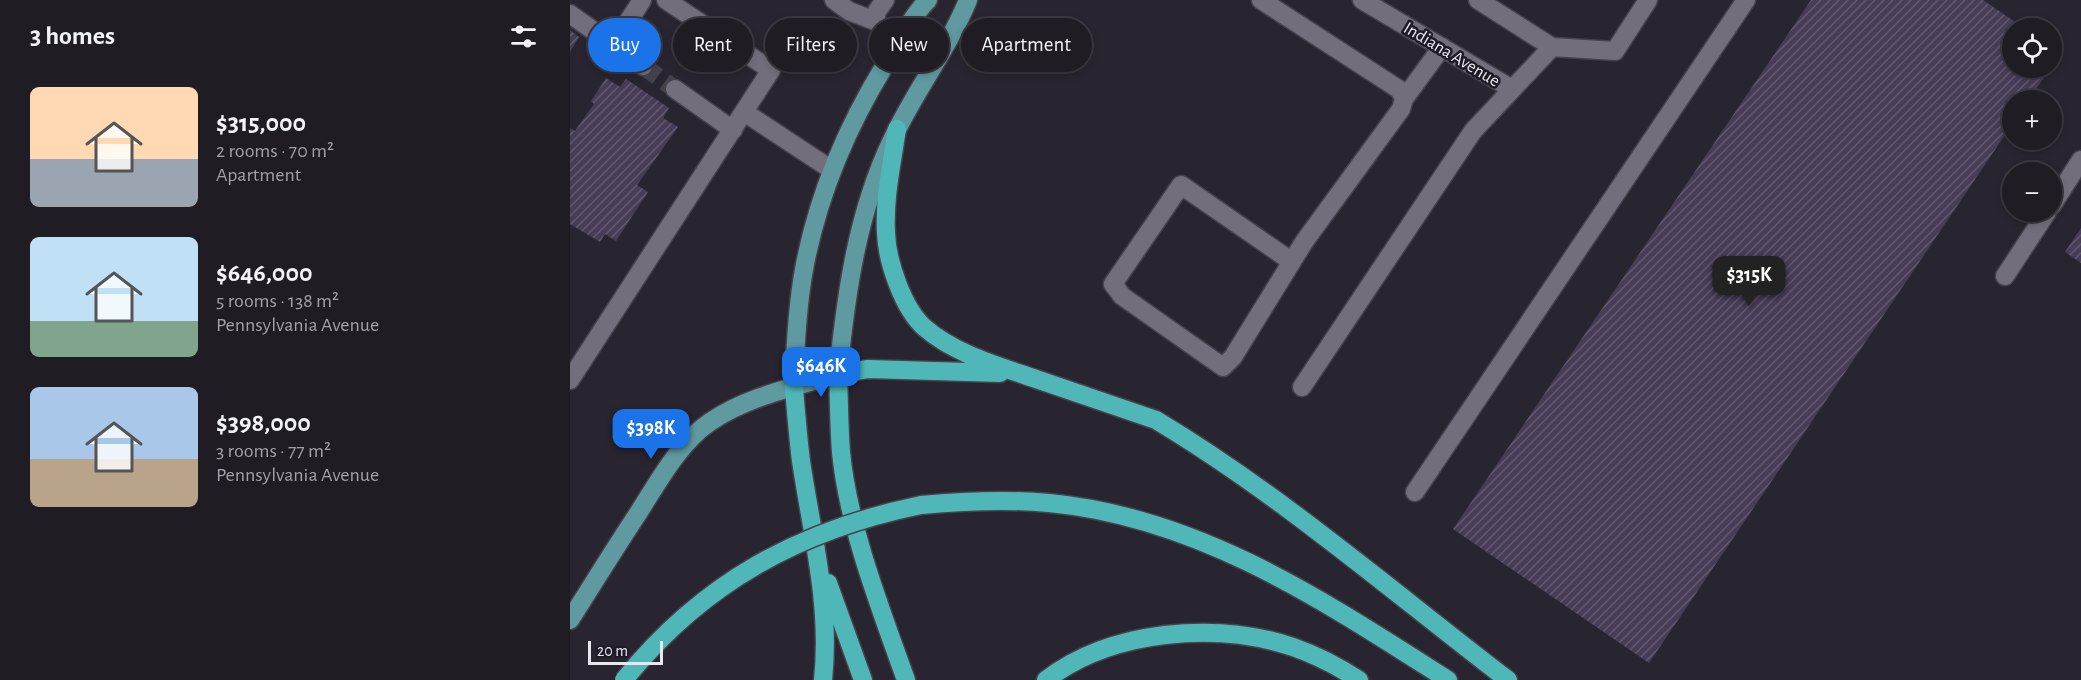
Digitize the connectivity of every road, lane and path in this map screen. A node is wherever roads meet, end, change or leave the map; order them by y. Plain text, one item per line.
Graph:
1 (642, 0) edge
2 (666, 0) edge
3 (834, 0) edge
4 (885, 0) edge
5 (928, 0) edge
6 (968, 0) edge
7 (1261, 0) edge
8 (1362, 0) edge
9 (1478, 0) edge
10 (1648, 0) edge
11 (1746, 0) edge
12 (570, 14) edge
13 (630, 18) edge
14 (876, 18) edge
15 (916, 18) edge
16 (869, 19) edge
17 (588, 27) edge
18 (1442, 47) junction
19 (1552, 47) junction
20 (881, 72) edge
21 (675, 89) tunnel mouth
22 (1512, 89) junction
23 (1404, 99) junction
24 (744, 112) junction
25 (897, 129) junction
26 (733, 130) junction
27 (2081, 160) edge
28 (832, 170) junction
29 (2062, 189) edge
30 (2041, 222) edge
31 (1291, 261) junction
32 (2005, 276) dead end
33 (838, 374) junction
34 (1026, 376) junction
35 (570, 380) edge
36 (1302, 387) dead end
37 (794, 388) junction
38 (1415, 492) dead end
39 (818, 549) junction
40 (572, 613) edge
41 (624, 680) edge
42 (823, 680) edge
43 (862, 680) edge
44 (906, 680) edge
45 (1046, 680) edge
46 (1359, 680) edge
47 (1448, 680) edge
48 (1508, 680) edge

1 - 13 street
2 - 24 street
3 - 16 street
4 - 14 street
5 - 15 main road
6 - 25 main road
7 - 23 street
8 - 18 street, Indiana Avenue
9 - 19 street
10 - 19 street
11 - 38 street
12 - 17 street
18 - 22 street, Indiana Avenue
18 - 23 street
19 - 22 street
20 - 28 main road
21 - 26 street
22 - 36 street
23 - 31 street
24 - 26 street
24 - 28 street
25 - 33 main road
25 - 34 highway
26 - 35 street
27 - 29 street
28 - 37 main road
30 - 32 street
31 - 31 street
33 - 34 highway
33 - 37 main road
33 - 44 highway
34 - 48 highway
37 - 39 highway
37 - 40 main road
39 - 42 highway
39 - 43 highway
41 - 47 highway, bridge
45 - 46 highway

